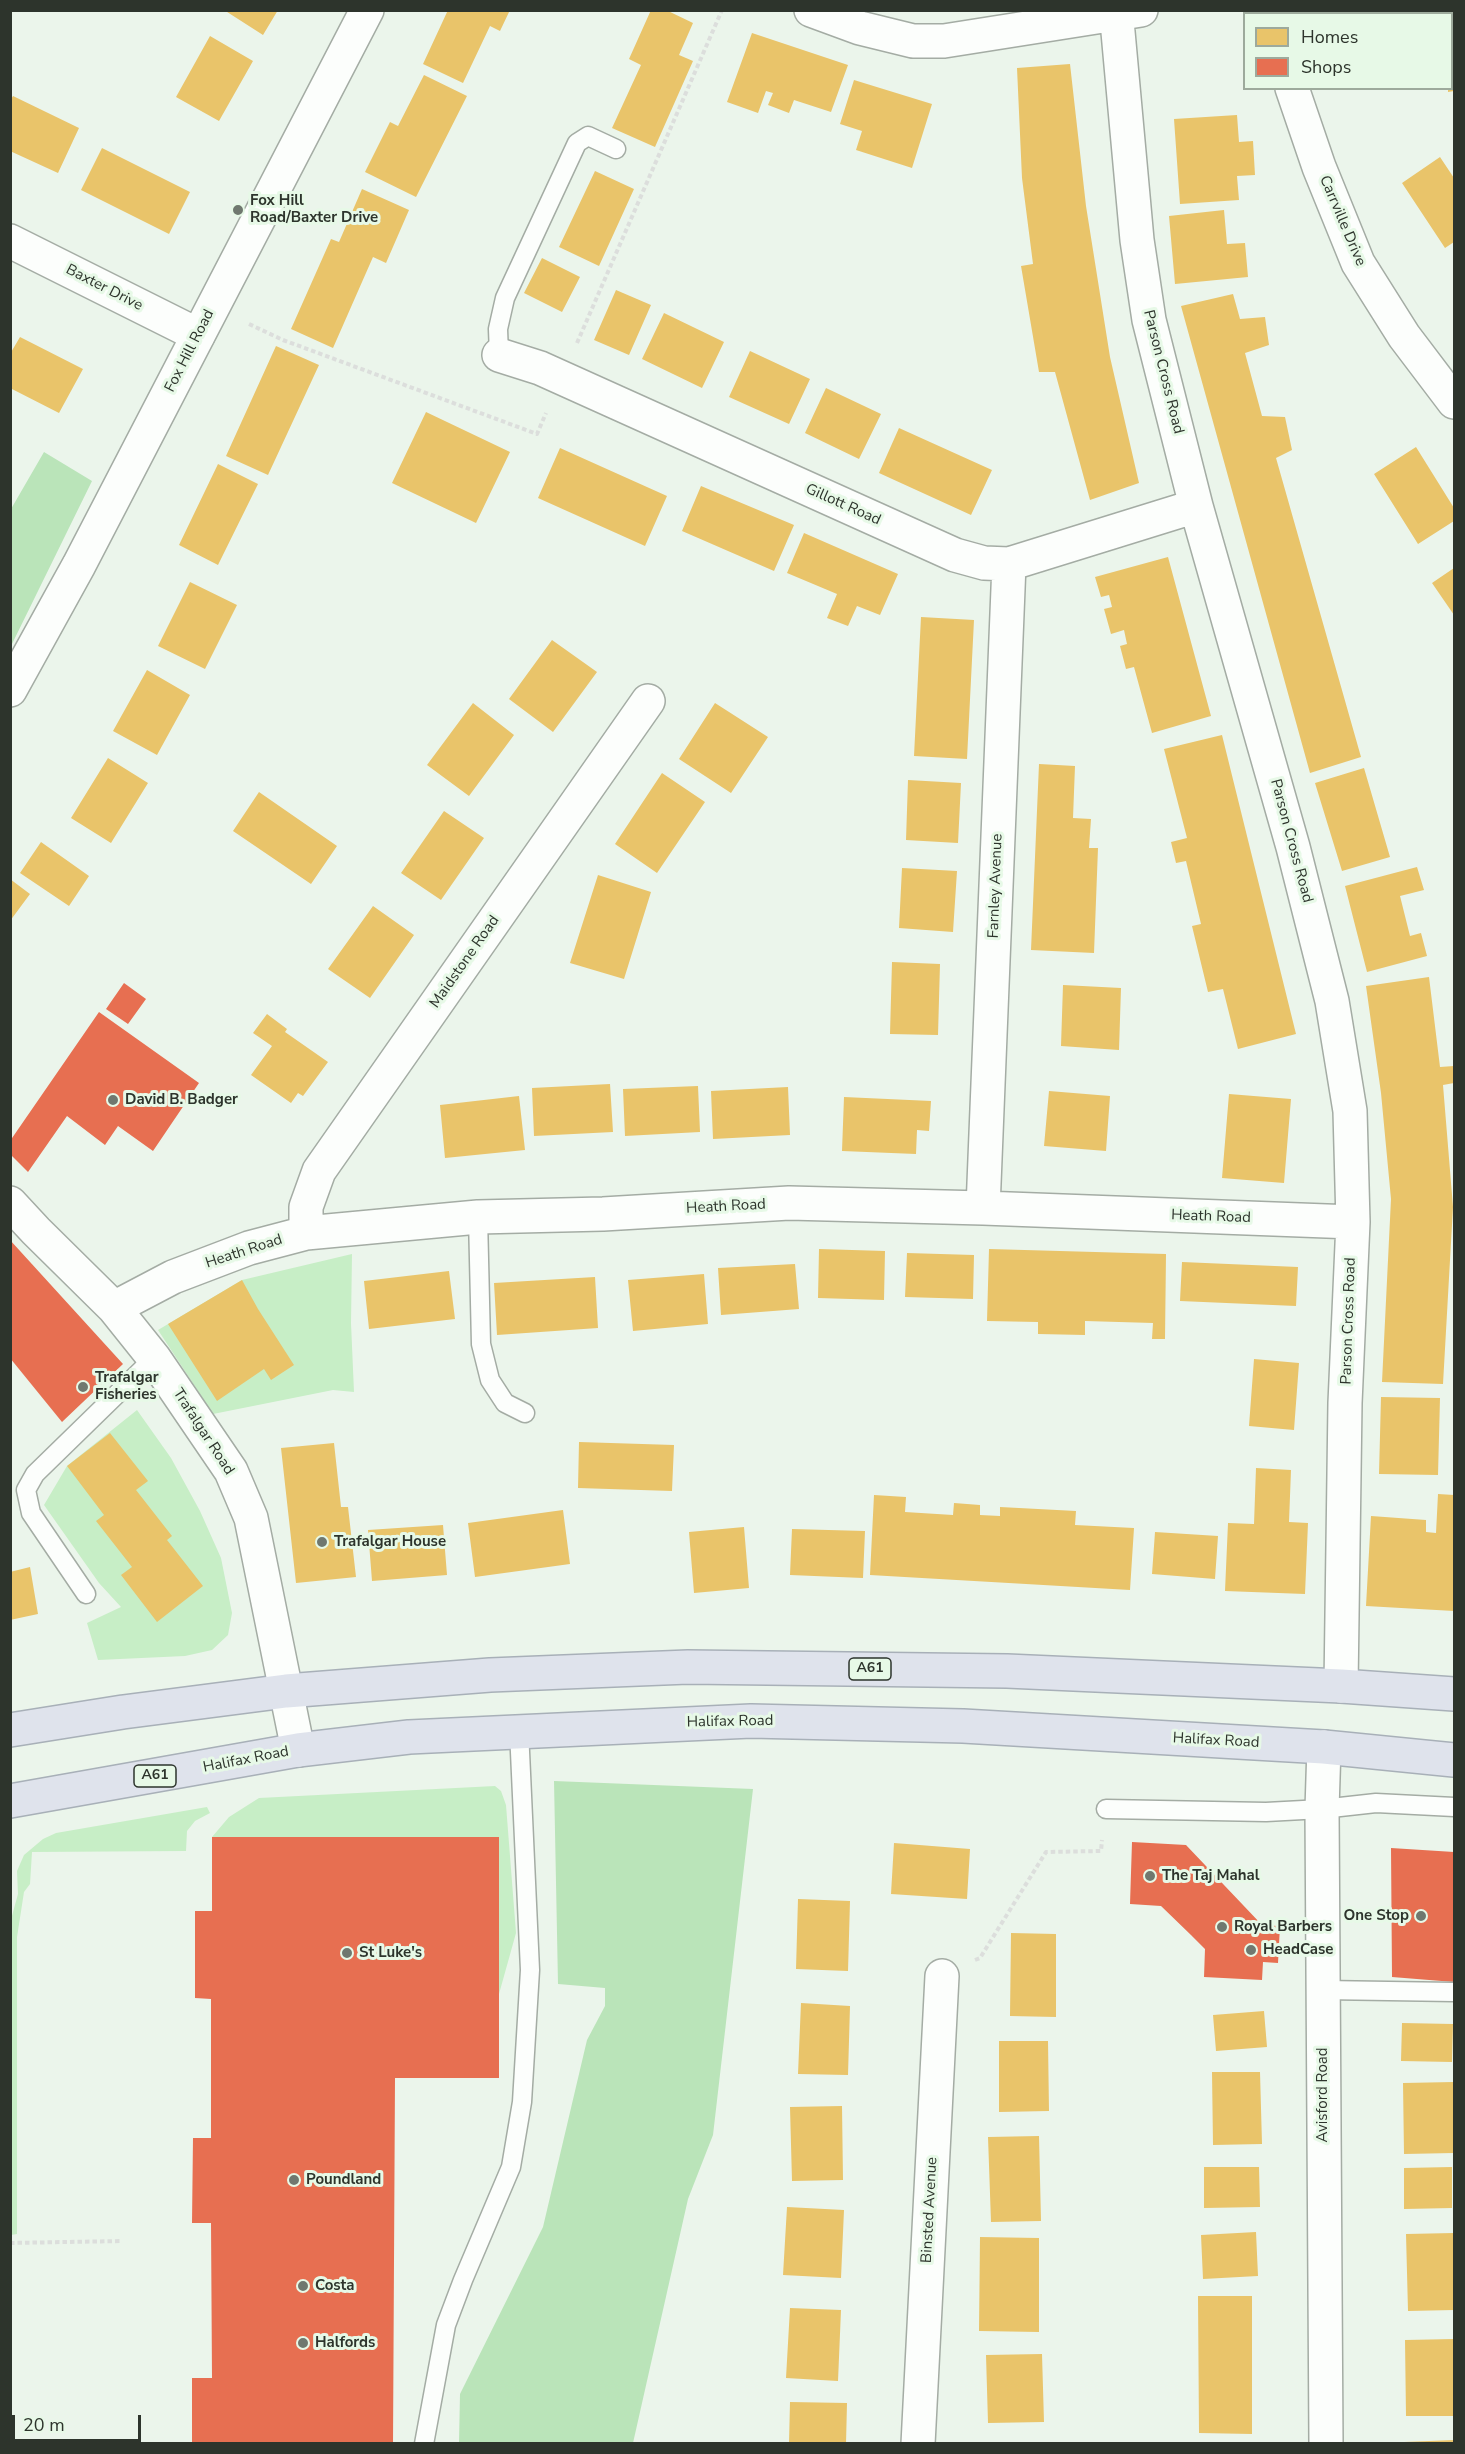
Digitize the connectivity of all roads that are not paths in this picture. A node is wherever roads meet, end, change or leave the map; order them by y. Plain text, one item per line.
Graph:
1 (367, 10) edge
2 (811, 10) edge
3 (1125, 11) edge
4 (1293, 90) edge
5 (616, 148) dead end
6 (10, 241) edge
7 (205, 321) junction
8 (499, 356) joint
9 (1455, 402) edge
10 (1196, 506) junction
11 (1009, 564) junction
12 (10, 690) edge
13 (648, 701) dead end
14 (10, 1203) edge
15 (983, 1208) junction
16 (478, 1217) junction
17 (1353, 1222) junction
18 (306, 1233) junction
19 (114, 1308) junction
20 (154, 1358) junction
21 (525, 1413) dead end
22 (86, 1594) dead end
23 (1341, 1686) junction
24 (286, 1691) junction
25 (1455, 1694) edge
26 (10, 1730) edge
27 (519, 1730) junction
28 (1324, 1747) junction
29 (298, 1750) junction
30 (1455, 1760) edge
31 (10, 1801) edge
32 (1455, 1807) edge
33 (1106, 1809) road end
34 (1322, 1809) junction
35 (942, 1976) road end
36 (1323, 1990) junction
37 (1455, 1992) edge
38 (424, 2444) edge
39 (918, 2444) edge
40 (1326, 2444) edge

1 - 7 street, Fox Hill Road
2 - 3 street
3 - 10 street, Parson Cross Road
4 - 9 street, Carrville Drive
5 - 8 lane
6 - 7 street, Baxter Drive
7 - 12 street, Fox Hill Road
8 - 11 street, Gillott Road
10 - 11 street, Gillott Road
10 - 17 street, Parson Cross Road
11 - 15 street, Farnley Avenue
13 - 18 street, Maidstone Road
14 - 19 street, Trafalgar Road
15 - 16 street, Heath Road
15 - 17 street, Heath Road
16 - 18 street, Heath Road
16 - 21 lane
17 - 23 street, Parson Cross Road
18 - 19 street, Heath Road
19 - 20 street, Trafalgar Road
20 - 22 lane
20 - 24 street, Trafalgar Road
23 - 24 highway, A61
23 - 25 highway, A61
24 - 26 highway, A61
24 - 29 street, Trafalgar Road
27 - 28 highway, Halifax Road / A61
27 - 29 highway, Halifax Road / A61
27 - 38 lane
28 - 30 highway, Halifax Road / A61
28 - 34 street, Avisford Road
29 - 31 highway, Halifax Road / A61
32 - 34 lane
33 - 34 lane
34 - 36 street, Avisford Road
35 - 39 street, Binsted Avenue
36 - 37 lane
36 - 40 street, Avisford Road

